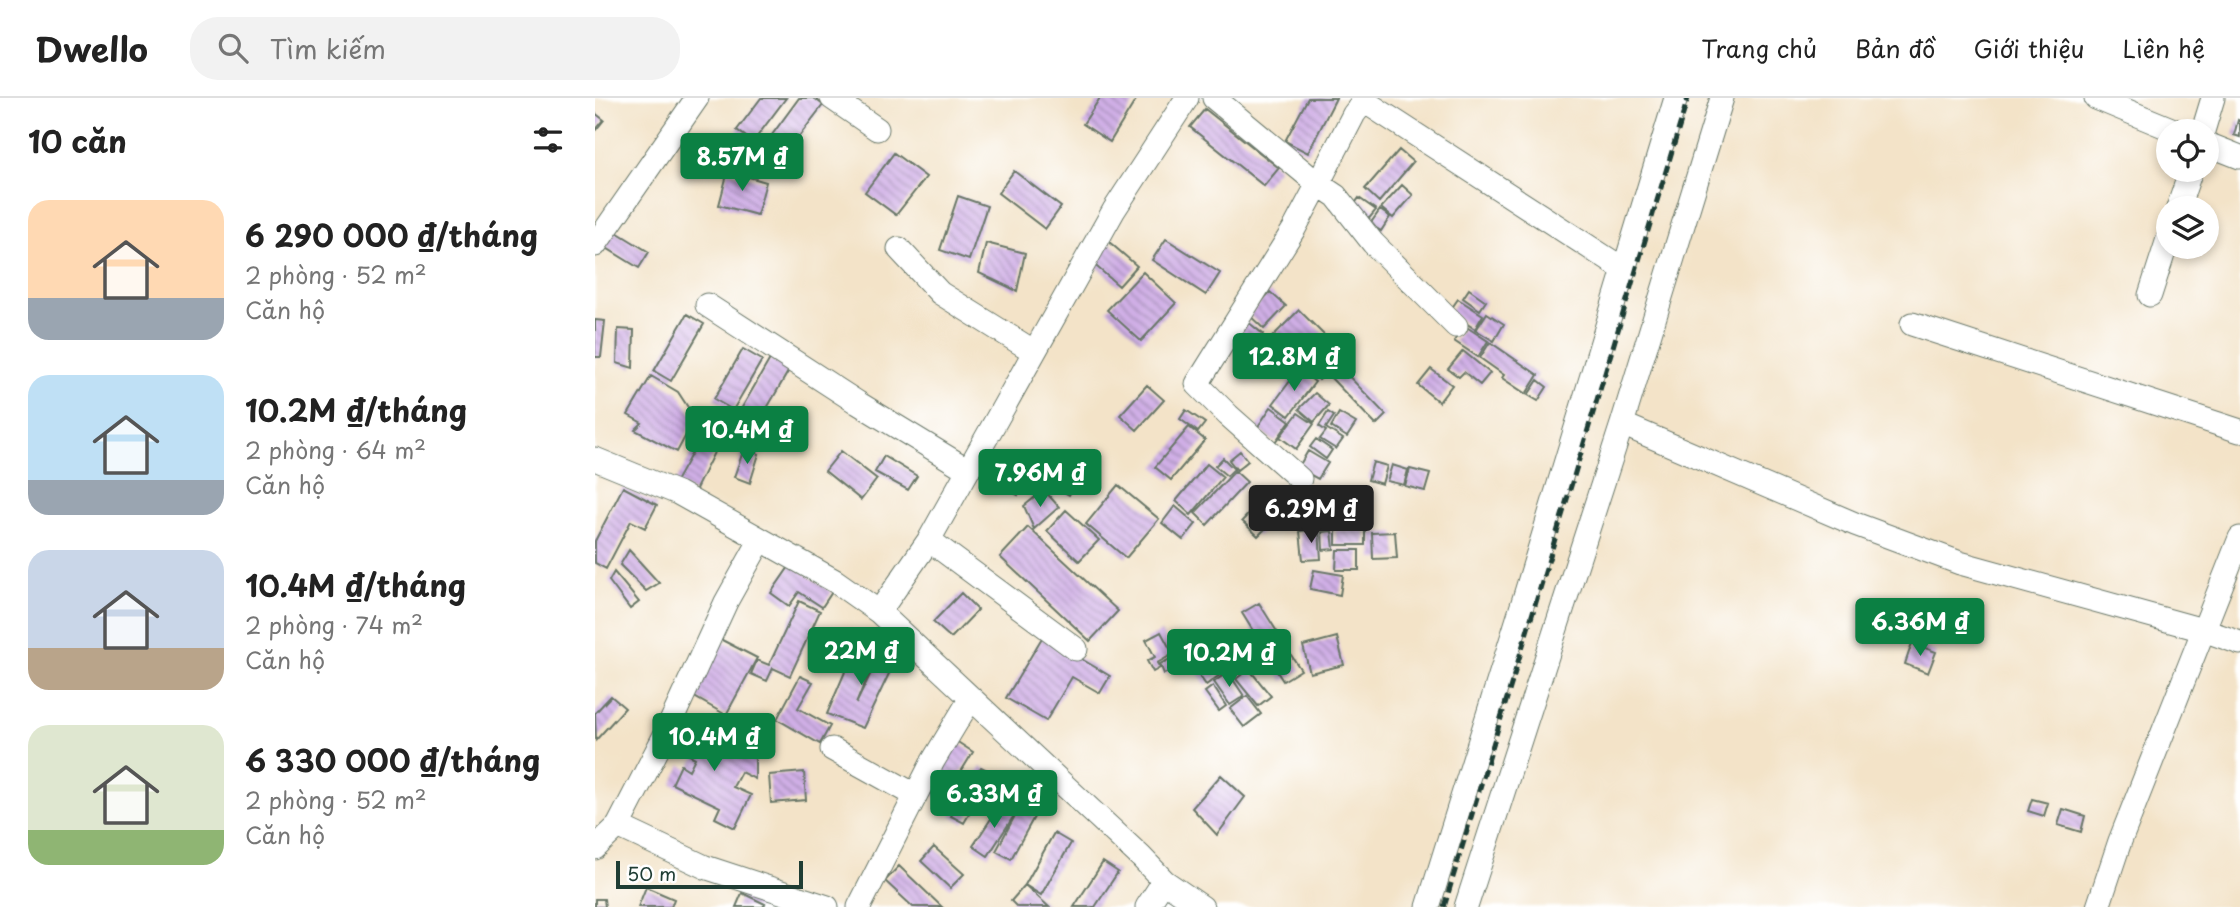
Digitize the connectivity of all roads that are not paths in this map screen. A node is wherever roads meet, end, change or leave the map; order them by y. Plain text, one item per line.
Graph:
1 (697, 98) edge
2 (832, 98) edge
3 (1187, 98) edge
4 (1214, 98) edge
5 (1676, 98) edge
6 (1722, 98) edge
7 (2096, 98) edge
8 (2213, 98) edge
9 (2207, 119) edge
10 (2156, 123) edge
11 (877, 129) dead end
12 (2219, 149) edge
13 (2240, 157) edge
14 (1318, 184) junction
15 (595, 245) edge
16 (899, 249) dead end
17 (2162, 259) edge
18 (1623, 269) junction
19 (2150, 295) dead end
20 (707, 305) dead end
21 (1912, 324) dead end
22 (1456, 326) dead end
23 (1033, 351) junction
24 (1622, 424) junction
25 (2240, 431) edge
26 (595, 458) edge
27 (968, 470) junction
28 (1300, 479) dead end
29 (2240, 538) edge
30 (929, 540) junction
31 (760, 541) junction
32 (879, 612) junction
33 (2203, 630) junction
34 (2240, 643) edge
35 (1076, 649) dead end
36 (971, 698) junction
37 (832, 749) dead end
38 (915, 795) junction
39 (618, 826) junction
40 (595, 848) edge
41 (1164, 881) junction
42 (827, 907) edge
43 (859, 907) edge
44 (1147, 907) edge
45 (1202, 907) edge
46 (1428, 907) edge
47 (1466, 907) edge
48 (2098, 907) edge

1 - 15 street
2 - 11 street
3 - 23 street
4 - 14 street
5 - 18 street
6 - 24 street
7 - 10 street
8 - 9 street
12 - 13 street
14 - 18 street
14 - 22 street
14 - 28 street
16 - 23 street
17 - 19 street
18 - 46 street
20 - 27 street
21 - 25 street
23 - 27 street
24 - 33 street
24 - 47 street
26 - 31 street
27 - 30 street
29 - 33 street
30 - 32 street
30 - 35 street
31 - 32 street
31 - 39 street
32 - 36 street
33 - 34 street
33 - 48 street
36 - 38 street
36 - 41 street
37 - 38 street
38 - 43 street
39 - 40 street
39 - 42 street
41 - 44 street
41 - 45 street

